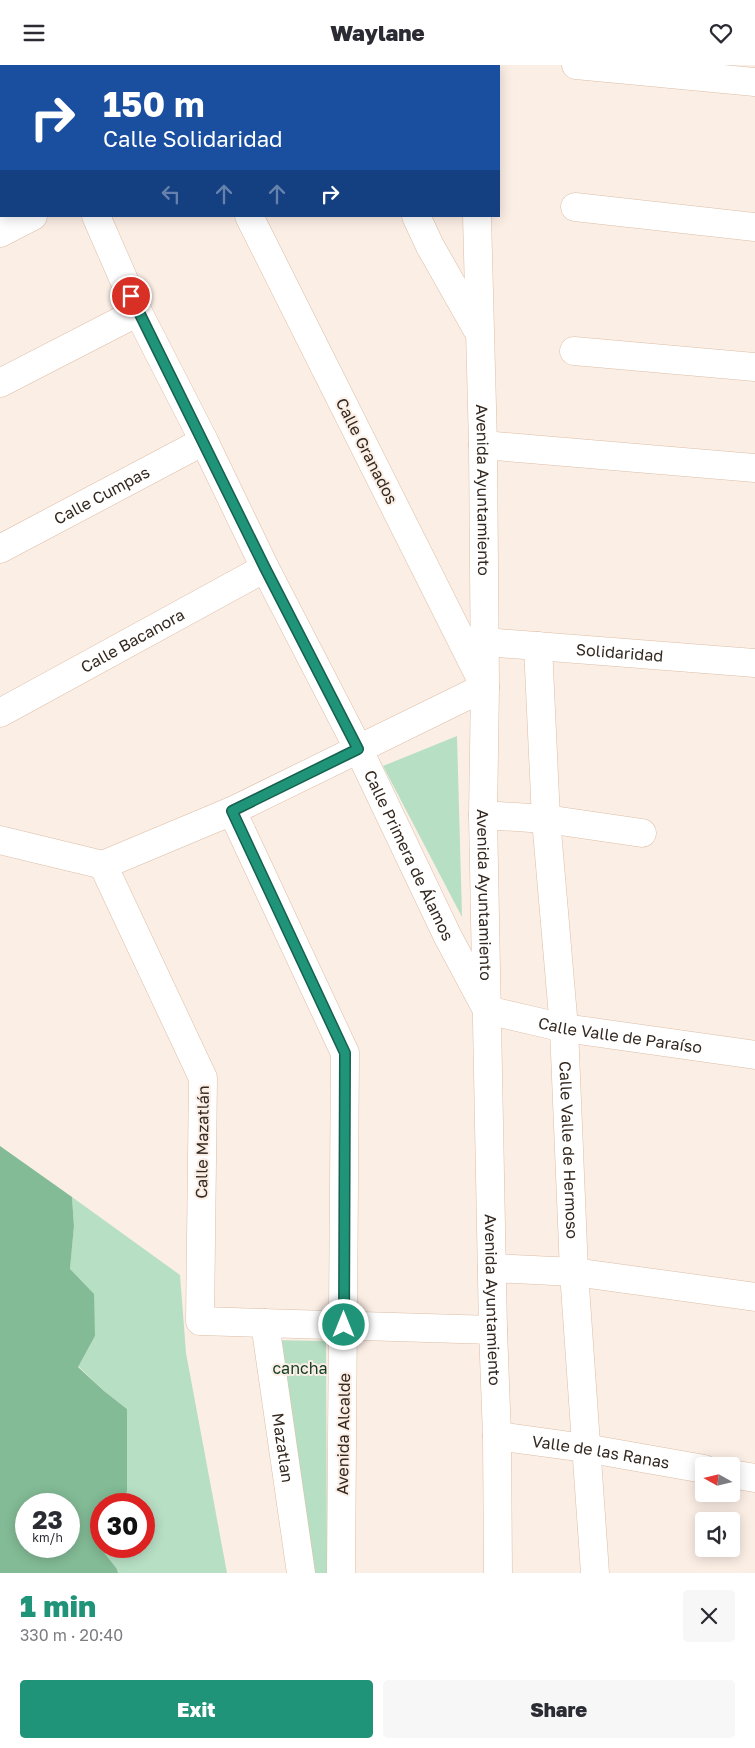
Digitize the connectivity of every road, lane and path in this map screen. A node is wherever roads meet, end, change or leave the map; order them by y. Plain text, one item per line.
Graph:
1 (576, 65) edge
2 (755, 82) edge
3 (575, 207) dead end
4 (30, 217) edge
5 (96, 217) edge
6 (250, 217) edge
7 (416, 217) edge
8 (477, 217) edge
9 (755, 227) edge
10 (0, 233) edge
11 (138, 312) junction
12 (479, 333) junction
13 (574, 351) dead end
14 (755, 367) edge
15 (0, 383) edge
16 (204, 441) junction
17 (484, 445) junction
18 (755, 468) edge
19 (0, 549) edge
20 (265, 568) junction
21 (484, 642) junction
22 (538, 646) junction
23 (755, 663) edge
24 (485, 687) junction
25 (0, 713) edge
26 (358, 749) junction
27 (232, 811) junction
28 (482, 815) junction
29 (546, 819) junction
30 (642, 833) dead end
31 (0, 840) edge
32 (103, 865) junction
33 (487, 1010) junction
34 (564, 1028) junction
35 (755, 1055) edge
36 (492, 1268) junction
37 (574, 1272) junction
38 (755, 1297) edge
39 (265, 1323) junction
40 (344, 1325) junction
41 (493, 1329) junction
42 (497, 1436) junction
43 (585, 1448) junction
44 (695, 1467) edge
45 (740, 1476) edge
46 (755, 1478) edge
47 (301, 1573) edge
48 (341, 1573) edge
49 (498, 1573) edge
50 (594, 1573) edge

1 - 2 street
3 - 9 street
4 - 10 street
5 - 11 street, Calle Primera de Álamos
6 - 24 street, Calle Granados
7 - 12 street
8 - 12 street, Avenida Ayuntamiento
11 - 15 street
11 - 16 street, Calle Primera de Álamos
12 - 17 street, Avenida Ayuntamiento
13 - 14 street
16 - 19 street, Calle Cumpas
16 - 20 street, Calle Primera de Álamos
17 - 18 street
17 - 21 street, Avenida Ayuntamiento
20 - 25 street, Calle Bacanora
20 - 26 street, Calle Primera de Álamos
21 - 22 street, Solidaridad
21 - 24 street, Avenida Ayuntamiento
22 - 23 street, Solidaridad
22 - 29 street, Calle Valle de Hermoso
24 - 26 street
24 - 28 street, Avenida Ayuntamiento
26 - 27 street
26 - 33 street, Calle Primera de Álamos
27 - 32 street
27 - 40 street, Avenida Alcalde
28 - 29 street
28 - 33 street, Avenida Ayuntamiento
29 - 30 street
29 - 34 street, Calle Valle de Hermoso
31 - 32 street
32 - 39 street, Calle Mazatlán
33 - 34 street, Calle Valle de Paraíso
33 - 36 street, Avenida Ayuntamiento
34 - 35 street, Calle Valle de Paraíso
34 - 37 street, Calle Valle de Hermoso
36 - 37 street
36 - 41 street, Avenida Ayuntamiento
37 - 38 street
37 - 43 street, Calle Valle de Hermoso
39 - 40 street
39 - 47 street, Mazatlan
40 - 41 street
40 - 48 street, Avenida Alcalde
41 - 42 street, Avenida Ayuntamiento
42 - 43 street, Valle de las Ranas
42 - 49 street, Avenida Ayuntamiento
43 - 44 street, Valle de las Ranas
43 - 50 street, Calle Valle de Hermoso
45 - 46 street

